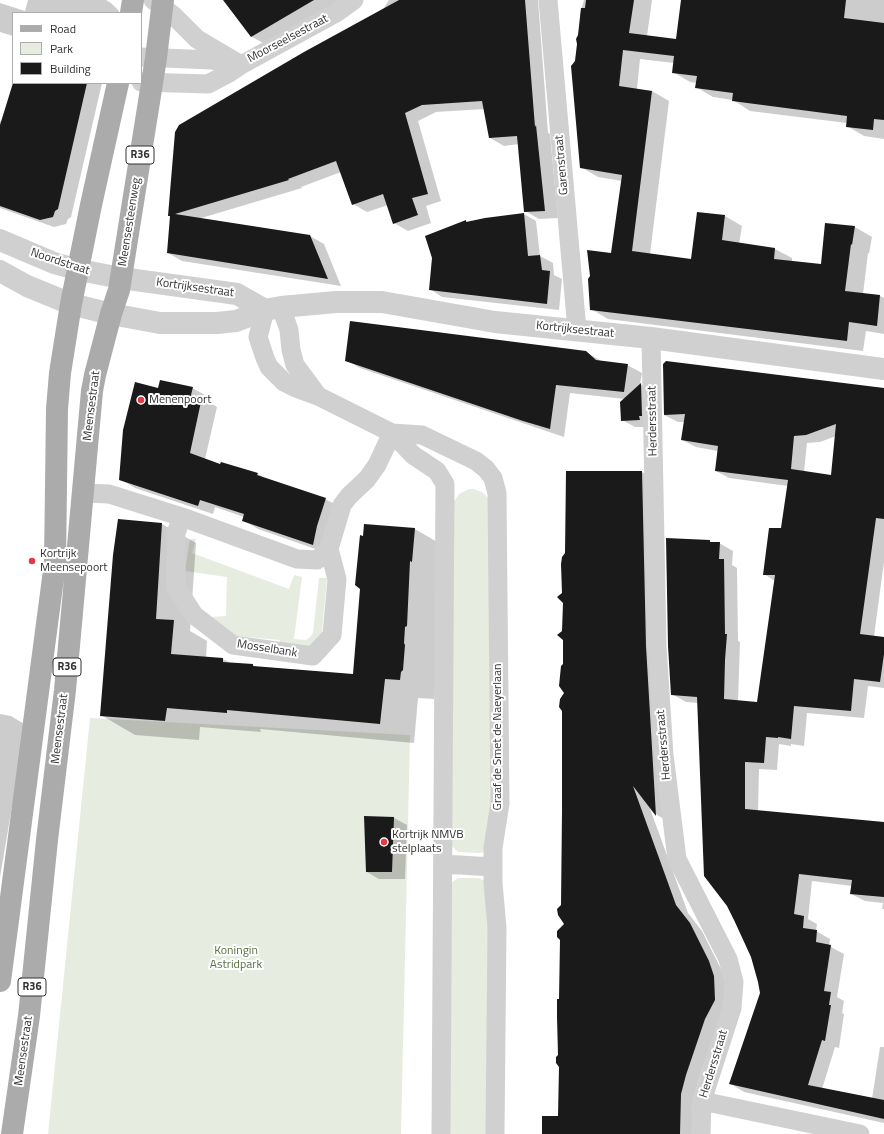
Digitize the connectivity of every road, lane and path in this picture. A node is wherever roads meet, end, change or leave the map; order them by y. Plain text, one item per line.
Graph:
1 (133, 0) edge
2 (354, 0) edge
3 (548, 0) edge
4 (159, 2) edge
5 (131, 12) edge
6 (148, 57) edge
7 (240, 65) junction
8 (146, 82) edge
9 (118, 84) edge
10 (0, 240) edge
11 (79, 270) junction
12 (0, 271) edge
13 (121, 278) junction
14 (71, 304) junction
15 (273, 308) junction
16 (111, 314) junction
17 (577, 330) junction
18 (651, 338) junction
19 (884, 369) edge
20 (318, 396) junction
21 (392, 433) junction
22 (83, 493) junction
23 (182, 518) junction
24 (329, 549) junction
25 (443, 864) junction
26 (493, 867) junction
27 (0, 981) edge
28 (702, 1101) junction
29 (12, 1134) edge
30 (441, 1134) edge
31 (495, 1134) edge
32 (701, 1134) edge
33 (860, 1134) edge

1 - 5 main road
2 - 7 street, Moorseelsestraat
3 - 17 street, Garenstraat
4 - 6 main road, Meensesteenweg / R36
4 - 7 street, Moorseelsestraat
6 - 7 street, Moorseelsestraat
6 - 8 main road, Meensesteenweg / R36
7 - 8 street, Moorseelsestraat
8 - 13 main road, Meensesteenweg / R36
9 - 11 main road, R36
10 - 11 street, Noordstraat
11 - 13 street, Noordstraat
11 - 14 main road, R36
12 - 14 street
13 - 15 street, Kortrijksestraat
13 - 16 main road, Meensestraat / R36
14 - 16 street
14 - 27 main road, R36
15 - 16 street, Kortrijksestraat
15 - 17 street, Kortrijksestraat
15 - 20 street, Graaf de Smet de Naeyerlaan
15 - 20 street, Graaf de Smet de Naeyerlaan
16 - 22 main road, Meensestraat / R36
17 - 18 street, Kortrijksestraat
18 - 19 street, Kortrijksestraat
18 - 28 street, Herdersstraat
20 - 21 street, Graaf de Smet de Naeyerlaan
21 - 24 street
21 - 25 street, Graaf de Smet de Naeyerlaan
21 - 26 street, Graaf de Smet de Naeyerlaan
22 - 23 street
22 - 29 main road, Meensestraat / R36
23 - 24 street
23 - 24 street, Mosselbank
25 - 26 street
25 - 30 street, Graaf de Smet de Naeyerlaan
26 - 31 street, Graaf de Smet de Naeyerlaan
28 - 32 street, Herdersstraat
28 - 33 street

